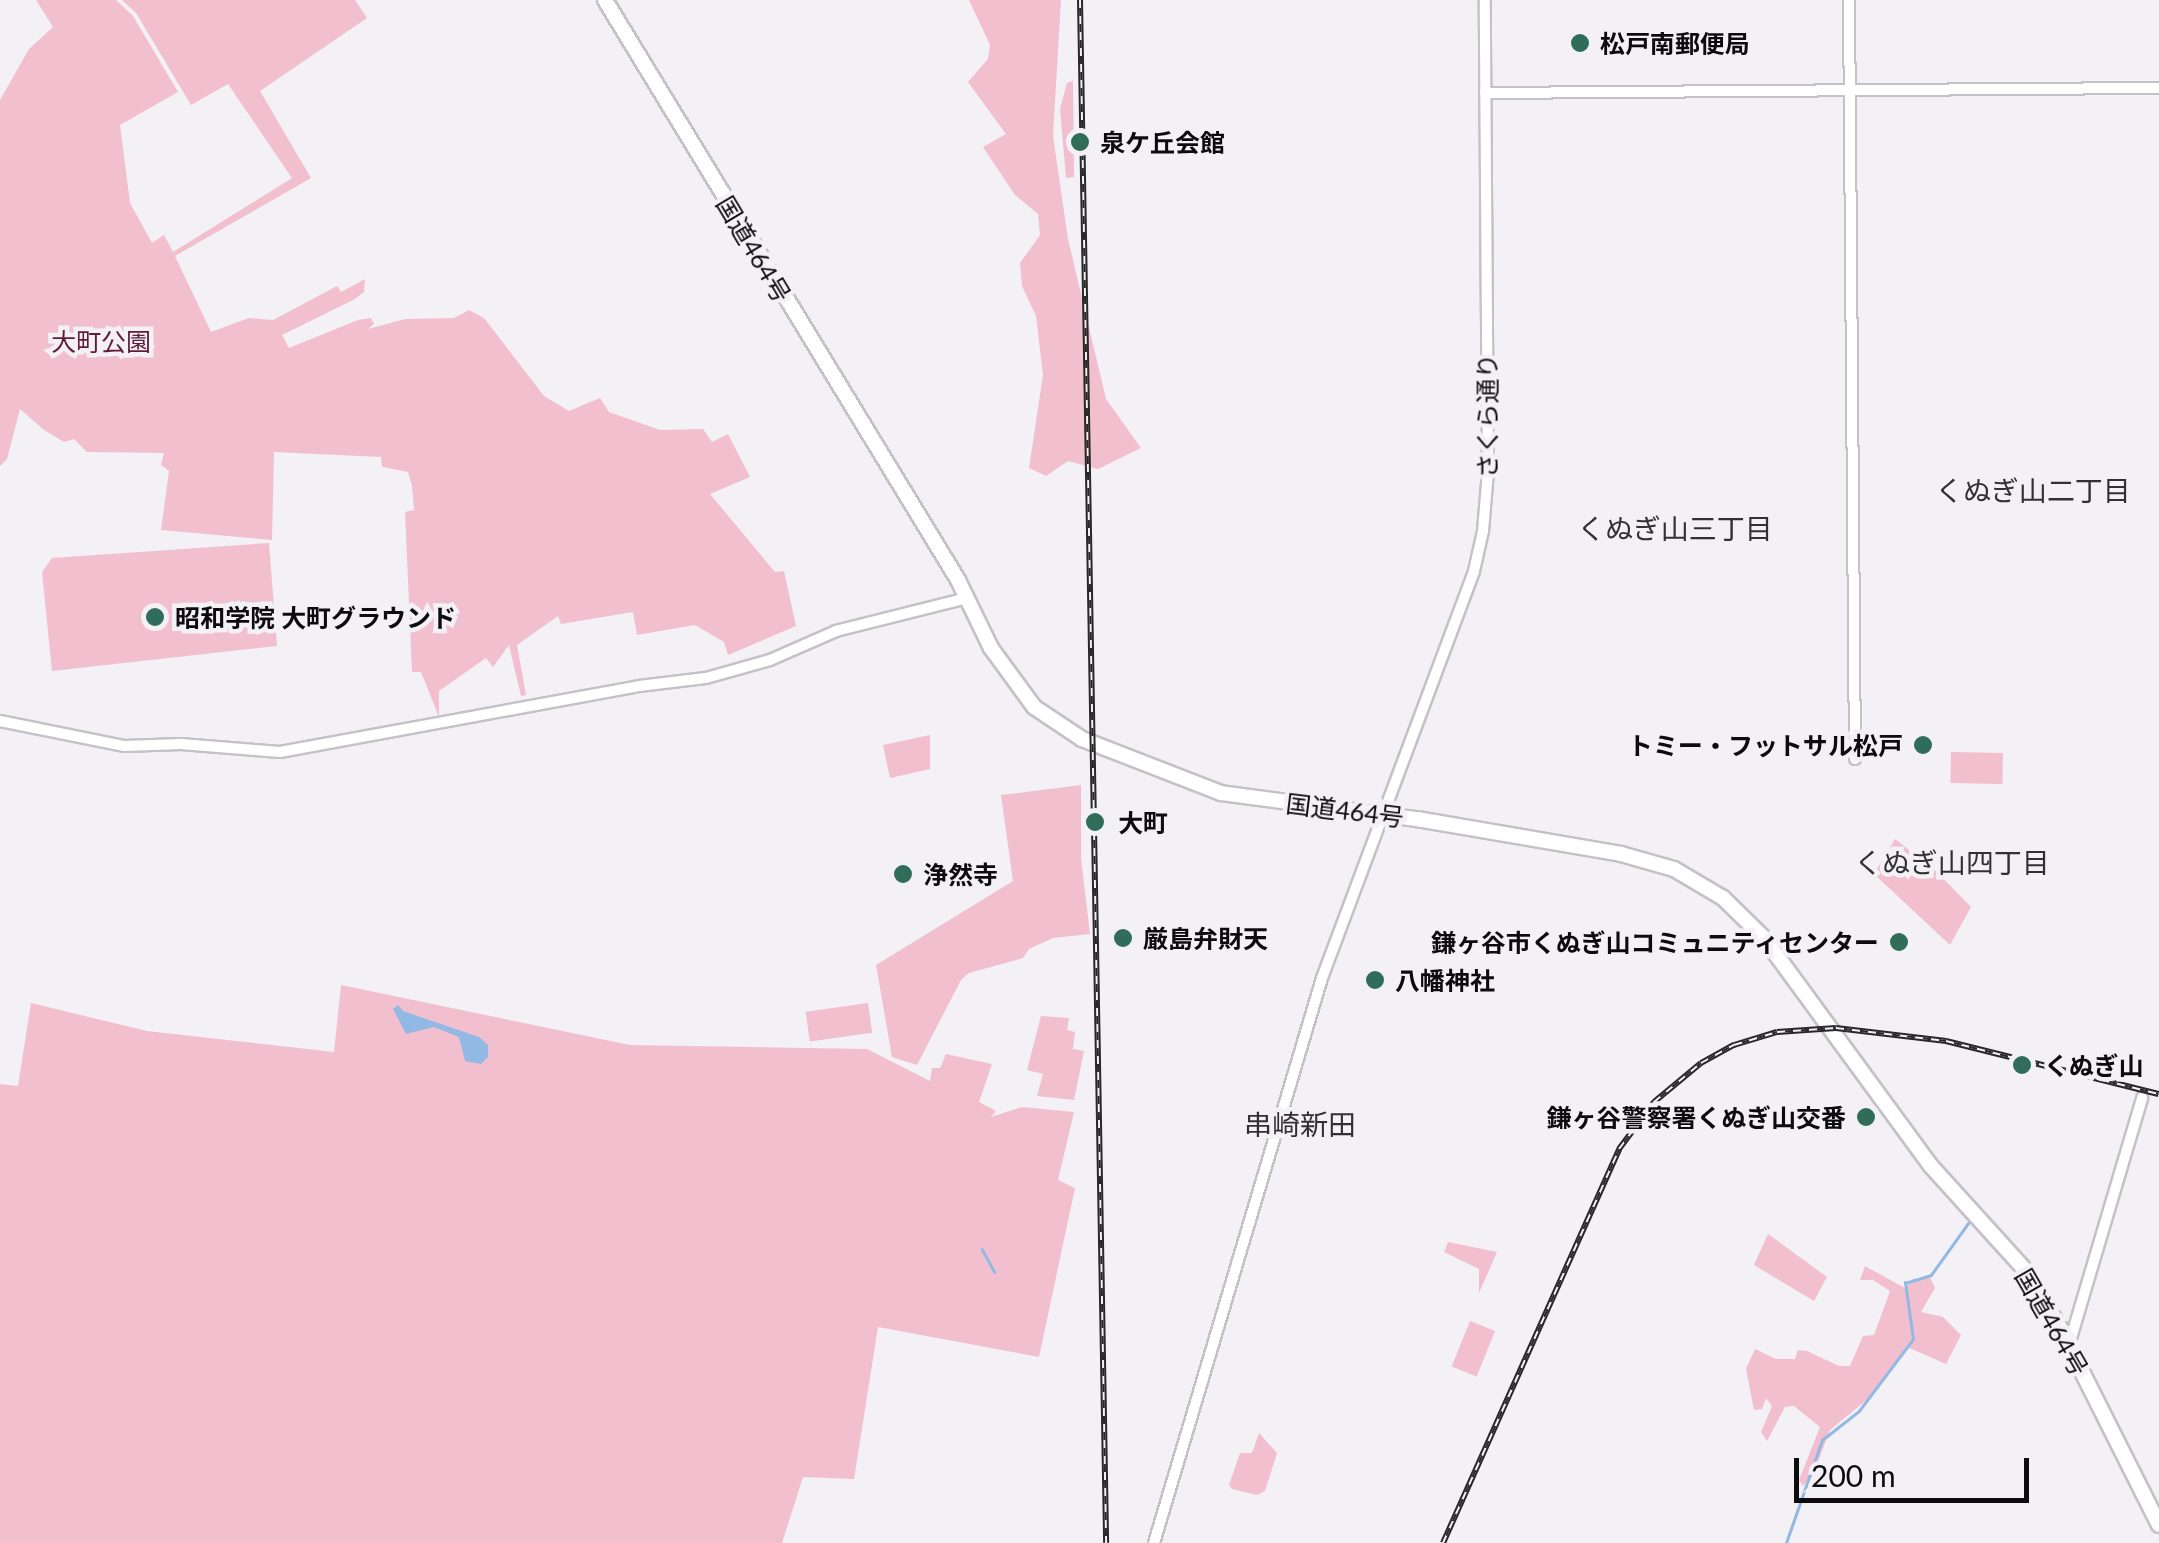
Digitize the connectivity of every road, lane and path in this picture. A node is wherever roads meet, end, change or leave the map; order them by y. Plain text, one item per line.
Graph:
1 (605, 0) edge
2 (1485, 0) edge
3 (1849, 0) edge
4 (2159, 88) edge
5 (1850, 90) junction
6 (1485, 93) junction
7 (967, 598) junction
8 (0, 721) edge
9 (1856, 759) dead end
10 (1383, 814) junction
11 (2142, 1098) dead end
12 (2069, 1346) junction
13 (2159, 1525) edge
14 (1154, 1543) edge

1 - 7 highway, 国道464号
2 - 6 street, さくら通り
3 - 5 street
4 - 5 street
5 - 6 street
5 - 9 street
6 - 10 street, さくら通り
7 - 8 street
7 - 10 highway, 国道464号
10 - 12 highway, 国道464号
10 - 14 street, さくら通り
11 - 12 street
12 - 13 highway, 国道464号

